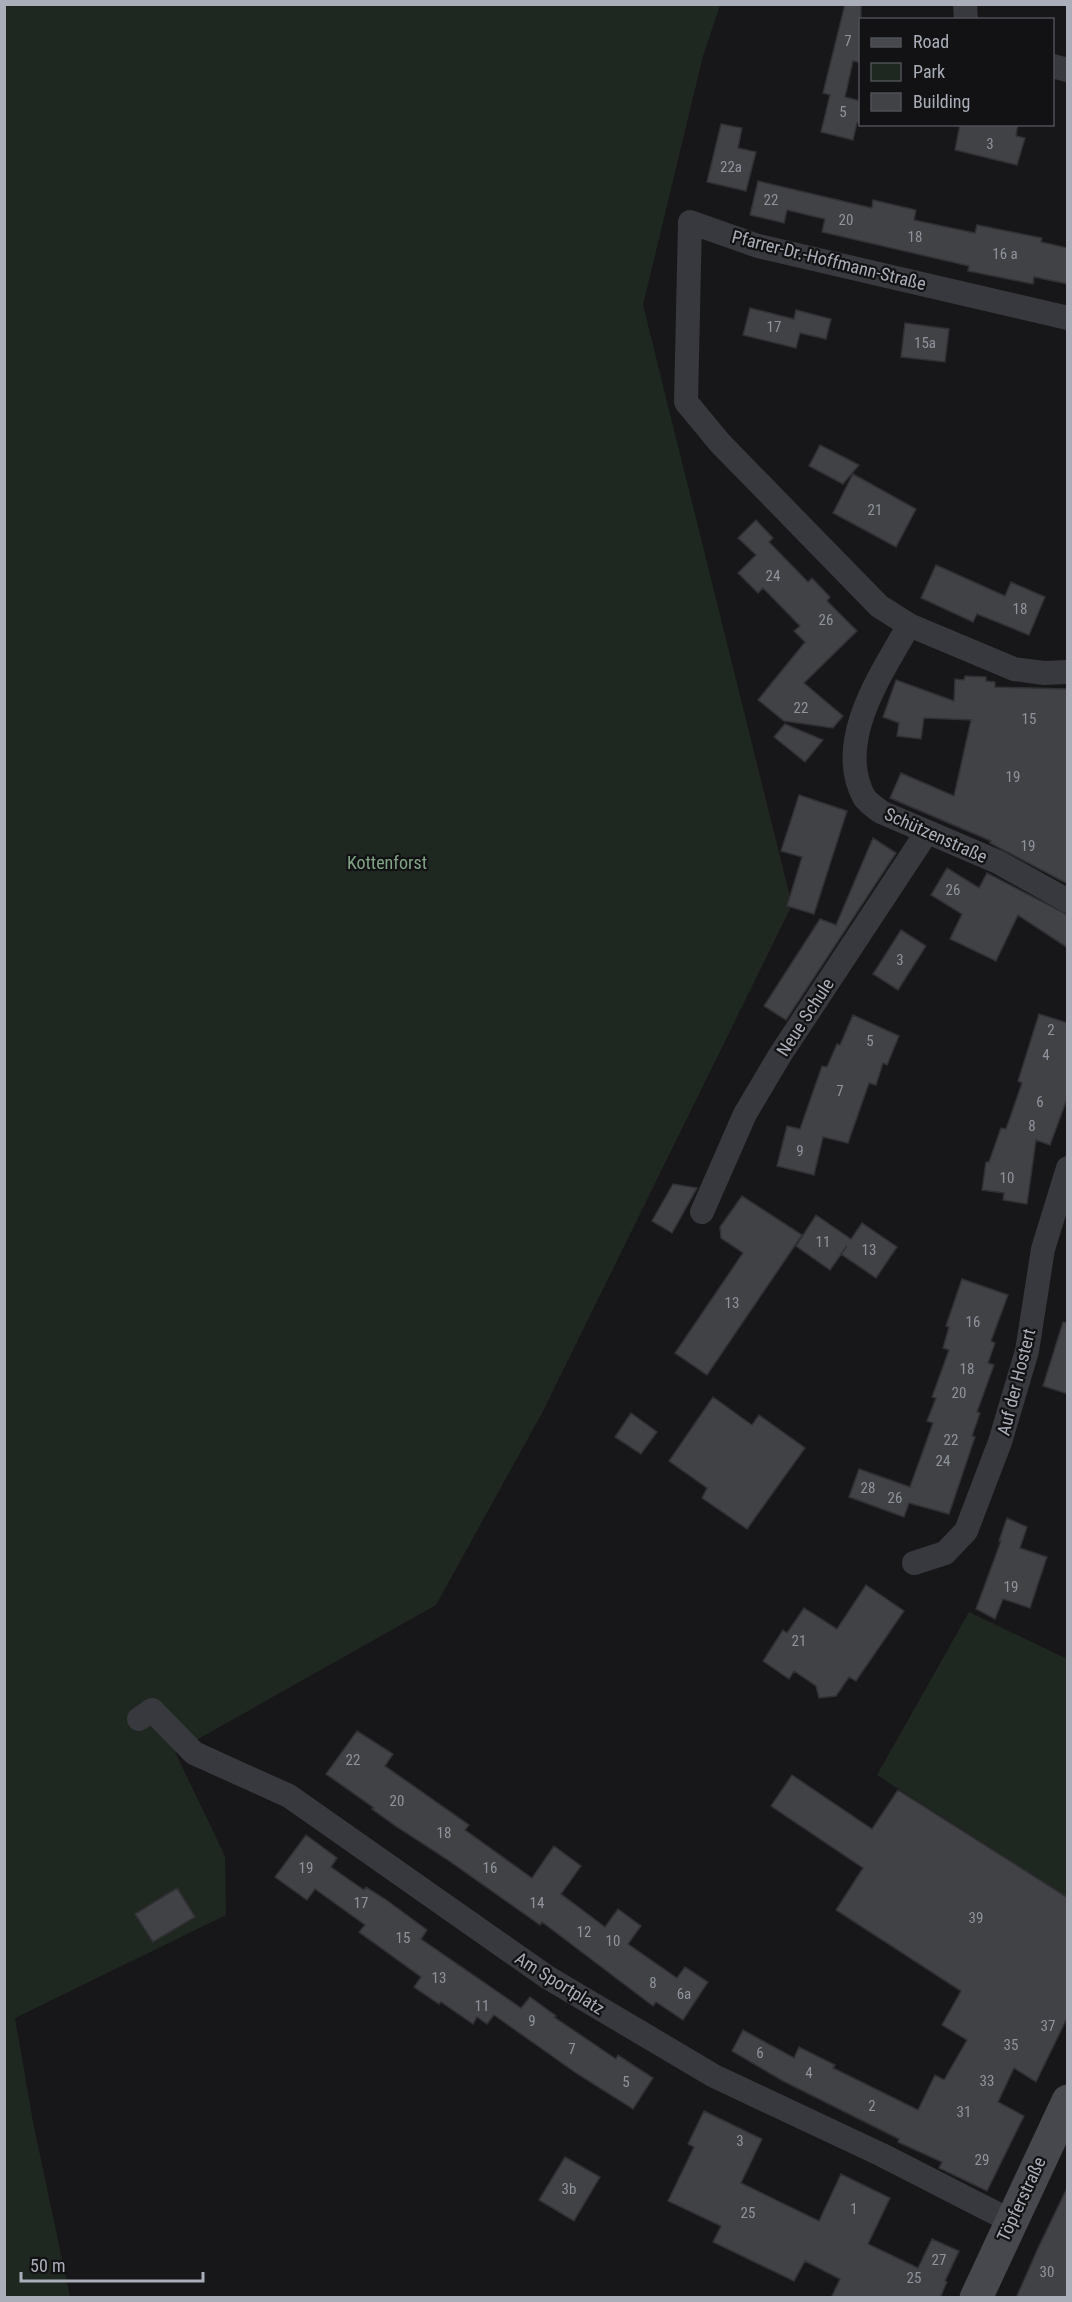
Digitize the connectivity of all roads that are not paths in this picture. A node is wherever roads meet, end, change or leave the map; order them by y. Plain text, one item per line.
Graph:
1 (1068, 318) edge
2 (909, 625) junction
3 (1068, 672) edge
4 (927, 832) junction
5 (1068, 901) edge
6 (1068, 1168) edge
7 (702, 1212) dead end
8 (914, 1563) dead end
9 (139, 1719) dead end
10 (1068, 2101) edge
11 (1011, 2221) junction
12 (976, 2298) edge

1 - 2 street, Pfarrer-Dr.-Hoffmann-Straße
2 - 3 street
2 - 4 street, Schützenstraße
4 - 5 street, Schützenstraße
4 - 7 street, Neue Schule
6 - 8 street, Auf der Hostert
9 - 11 street, Am Sportplatz
10 - 11 main road, Töpferstraße
11 - 12 main road, Töpferstraße

